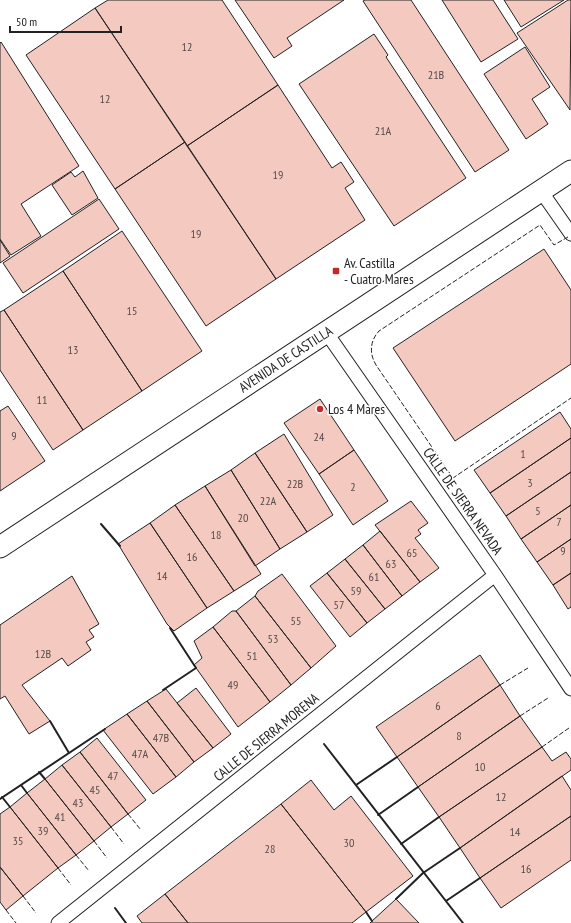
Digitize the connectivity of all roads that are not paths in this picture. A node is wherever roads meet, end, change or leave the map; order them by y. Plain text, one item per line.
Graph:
1 (571, 171) edge
2 (542, 191) junction
3 (571, 234) edge
4 (326, 332) junction
5 (0, 547) edge
6 (495, 575) junction
7 (571, 689) edge
8 (58, 923) edge

1 - 2 main road, AVENIDA DE CASTILLA
2 - 3 street
2 - 4 main road, AVENIDA DE CASTILLA
4 - 5 main road, AVENIDA DE CASTILLA
4 - 6 street, CALLE DE SIERRA NEVADA
6 - 7 street, CALLE DE SIERRA NEVADA
6 - 8 street, CALLE DE SIERRA MORENA

